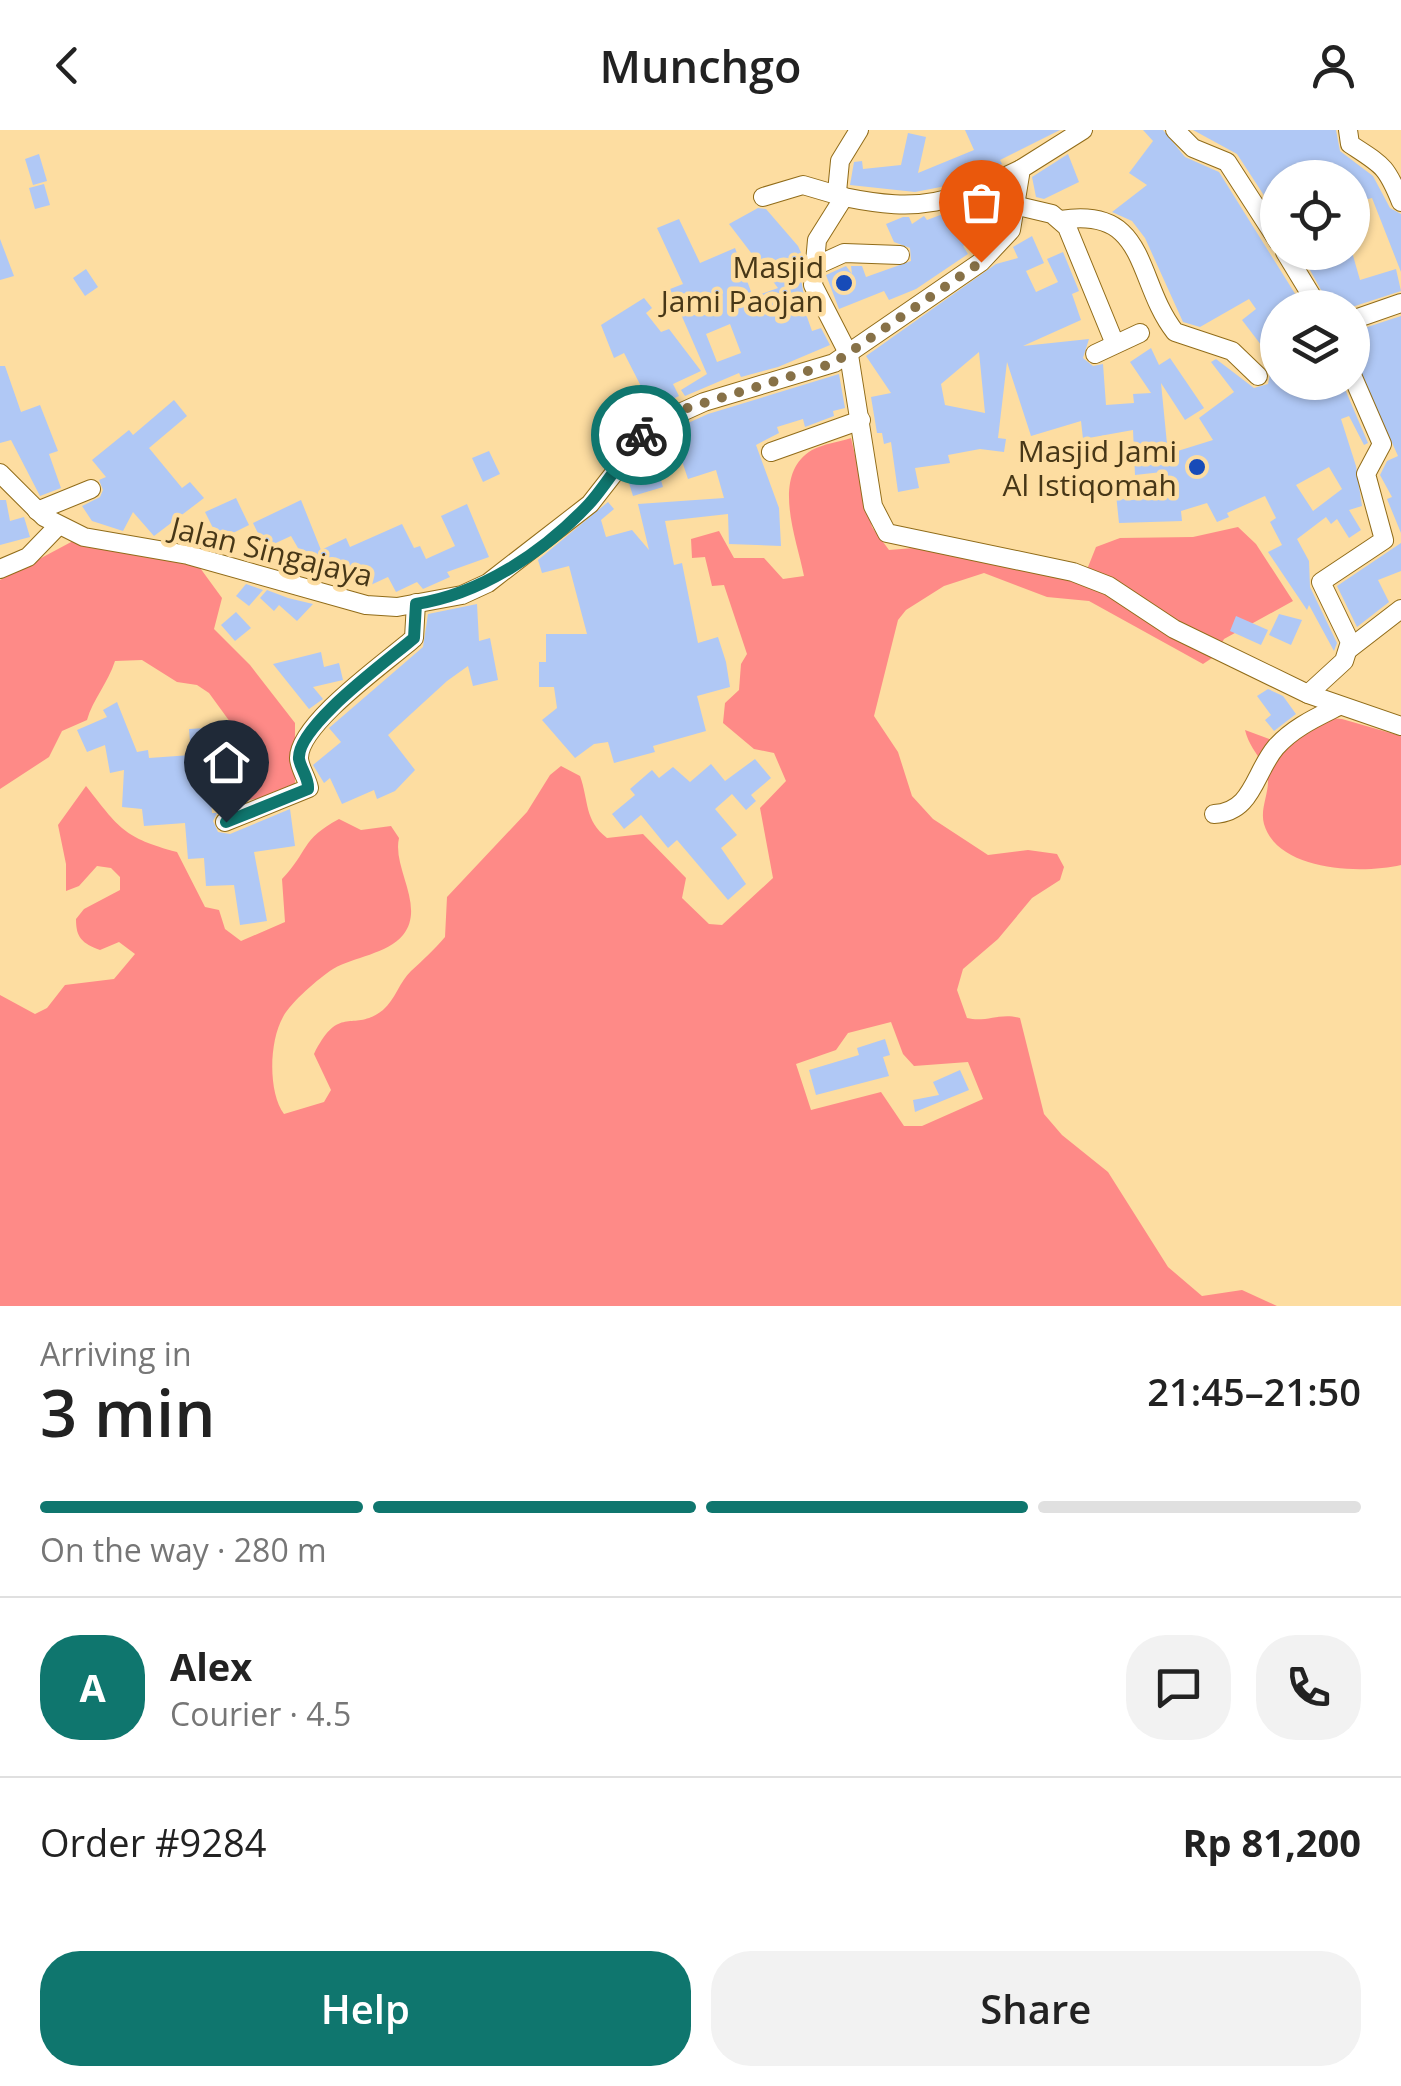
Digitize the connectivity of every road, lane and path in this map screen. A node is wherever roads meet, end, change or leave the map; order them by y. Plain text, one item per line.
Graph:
1 (858, 130) edge
2 (1084, 130) edge
3 (1175, 130) edge
4 (1348, 130) edge
5 (1061, 135) edge
6 (1021, 169) junction
7 (840, 195) junction
8 (764, 196) dead end
9 (1401, 202) edge
10 (1018, 206) junction
11 (1260, 213) edge
12 (1061, 220) junction
13 (900, 255) dead end
14 (812, 268) junction
15 (1401, 303) edge
16 (1370, 314) edge
17 (1140, 333) dead end
18 (1115, 344) junction
19 (1094, 354) dead end
20 (850, 355) junction
21 (1258, 376) dead end
22 (1363, 400) edge
23 (861, 420) junction
24 (772, 452) dead end
25 (0, 473) edge
26 (90, 489) dead end
27 (37, 510) junction
28 (58, 526) junction
29 (0, 569) edge
30 (416, 604) junction
31 (1401, 610) edge
32 (1350, 649) junction
33 (1308, 694) junction
34 (1337, 707) junction
35 (1401, 726) edge
36 (1214, 814) dead end
37 (226, 822) dead end

1 - 7 street
2 - 5 street
3 - 11 street
4 - 9 street
5 - 6 street
6 - 7 street
6 - 10 street, Jalan Singajaya
7 - 8 street
7 - 14 street
10 - 12 street
10 - 20 street, Jalan Singajaya
12 - 18 street
12 - 21 street
13 - 14 street
14 - 20 street
15 - 16 street
17 - 18 street
18 - 19 street
20 - 23 street
20 - 30 street, Jalan Singajaya
22 - 32 street
23 - 24 street
23 - 33 street
25 - 27 street, Jalan Singajaya
26 - 27 street
27 - 28 street, Jalan Singajaya
28 - 29 street
28 - 30 street, Jalan Singajaya
30 - 37 street
31 - 32 street
32 - 33 street
33 - 34 street
34 - 35 street
34 - 36 street

